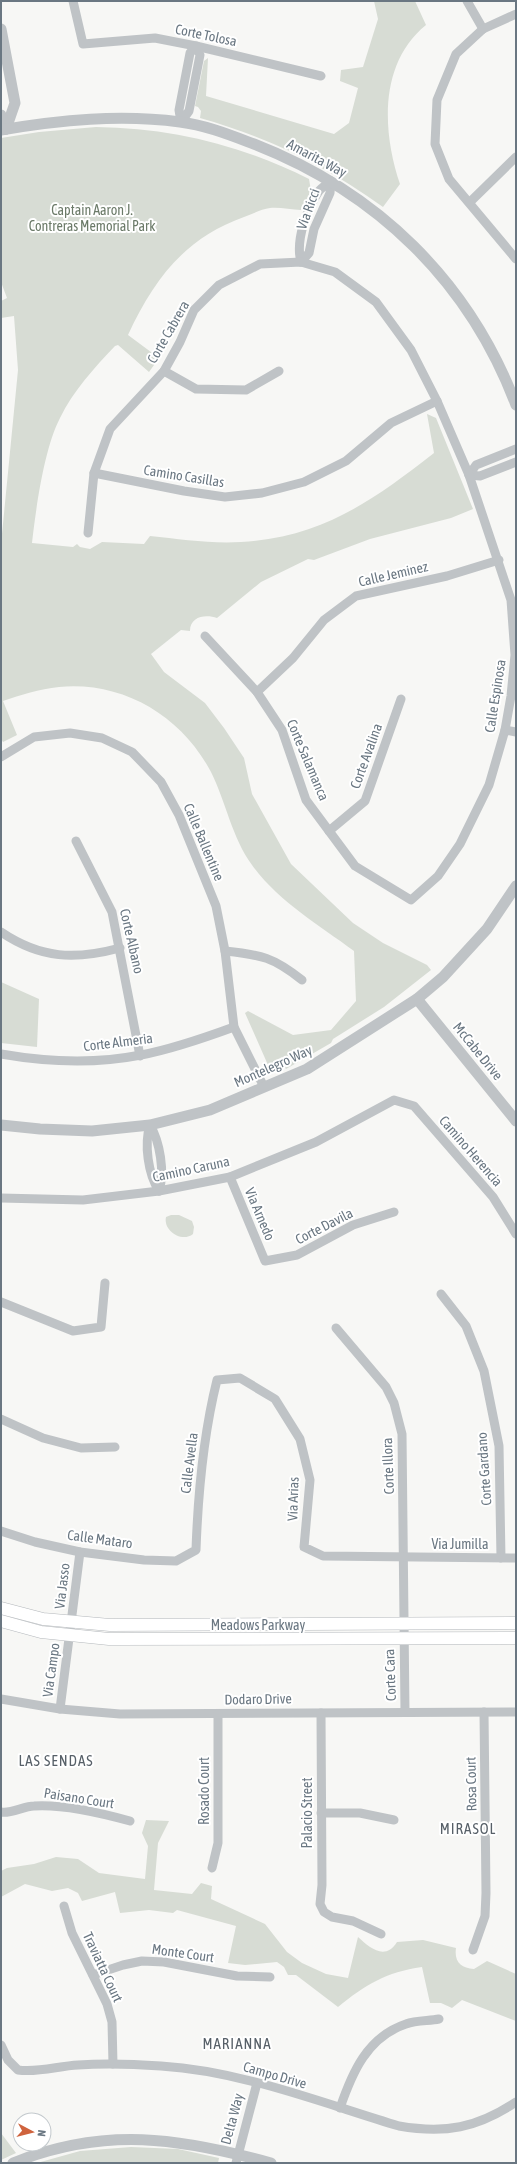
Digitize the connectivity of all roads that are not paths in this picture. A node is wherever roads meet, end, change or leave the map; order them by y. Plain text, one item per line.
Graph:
1 (73, 1) edge
2 (467, 1) edge
3 (516, 14) edge
4 (1, 29) edge
5 (483, 29) junction
6 (196, 46) junction
7 (321, 76) dead end
8 (1, 115) edge
9 (181, 122) junction
10 (4, 129) edge
11 (516, 157) edge
12 (331, 181) junction
13 (470, 202) junction
14 (516, 260) edge
15 (302, 262) junction
16 (164, 371) junction
17 (279, 371) dead end
18 (437, 400) junction
19 (516, 405) edge
20 (516, 449) edge
21 (516, 462) edge
22 (94, 474) junction
23 (469, 474) junction
24 (88, 533) dead end
25 (499, 560) junction
26 (205, 636) dead end
27 (257, 692) junction
28 (401, 699) dead end
29 (505, 730) junction
30 (516, 732) edge
31 (1, 757) edge
32 (329, 831) junction
33 (76, 841) dead end
34 (516, 886) edge
35 (411, 900) joint
36 (1, 932) edge
37 (120, 948) junction
38 (225, 952) junction
39 (302, 980) dead end
40 (418, 999) junction
41 (234, 1027) junction
42 (1, 1054) edge
43 (140, 1056) junction
44 (264, 1087) junction
45 (394, 1100) joint
46 (516, 1122) edge
47 (1, 1125) edge
48 (150, 1125) junction
49 (230, 1177) junction
50 (159, 1191) junction
51 (1, 1198) edge
52 (394, 1212) dead end
53 (516, 1234) edge
54 (265, 1262) joint
55 (105, 1283) dead end
56 (441, 1294) dead end
57 (1, 1302) edge
58 (336, 1328) dead end
59 (217, 1380) joint
60 (1, 1419) edge
61 (115, 1447) dead end
62 (1, 1531) edge
63 (196, 1550) joint
64 (80, 1552) junction
65 (404, 1558) junction
66 (501, 1558) junction
67 (516, 1558) edge
68 (1, 1608) edge
69 (1, 1621) edge
70 (72, 1623) junction
71 (516, 1623) edge
72 (403, 1624) junction
73 (70, 1636) junction
74 (403, 1638) junction
75 (516, 1638) edge
76 (1, 1699) edge
77 (60, 1709) junction
78 (405, 1712) junction
79 (484, 1712) junction
80 (516, 1712) edge
81 (321, 1713) junction
82 (218, 1714) junction
83 (1, 1812) edge
84 (321, 1813) junction
85 (394, 1820) dead end
86 (130, 1821) dead end
87 (212, 1868) dead end
88 (64, 1906) dead end
89 (381, 1934) dead end
90 (473, 1950) dead end
91 (93, 1975) junction
92 (270, 1977) dead end
93 (439, 2019) dead end
94 (1, 2045) edge
95 (113, 2064) junction
96 (257, 2083) junction
97 (516, 2102) edge
98 (340, 2108) junction
99 (237, 2158) edge
100 (14, 2163) edge
101 (271, 2163) edge

1 - 6 street, Corte Tolosa
2 - 5 street
3 - 5 street
4 - 10 street
5 - 13 street
6 - 7 street, Corte Tolosa
6 - 9 street
8 - 10 street
9 - 10 street, Amarita Way
9 - 12 street, Amarita Way
11 - 13 street
12 - 15 street, Via Ricci
12 - 19 street, Amarita Way
13 - 14 street
15 - 16 street, Corte Cabrera
15 - 18 street, Corte Cabrera
16 - 17 street
16 - 22 street, Corte Cabrera
18 - 22 street, Camino Casillas
18 - 23 street, Corte Cabrera
20 - 23 street
21 - 23 street
22 - 24 street, Corte Cabrera
23 - 25 street, Calle Espinosa
25 - 27 street, Calle Jeminez
25 - 29 street, Calle Espinosa
26 - 27 street, Corte Salamanca
27 - 32 street, Corte Salamanca
28 - 32 street, Corte Avalina
29 - 30 street
29 - 35 street, Calle Espinosa
31 - 38 street, Calle Ballentine
32 - 35 street, Corte Salamanca
33 - 37 street, Corte Albano
34 - 40 street, Montelegro Way
36 - 37 street
37 - 43 street, Corte Albano
38 - 39 street
38 - 41 street, Calle Ballentine
40 - 44 street, Montelegro Way
40 - 46 street, McCabe Drive
41 - 43 street, Corte Almeria
41 - 44 street, Calle Ballentine
42 - 43 street, Corte Almeria
44 - 48 street, Montelegro Way
45 - 49 street, Camino Caruna
45 - 53 street, Camino Herencia
47 - 48 street, Montelegro Way
48 - 50 street
49 - 50 street, Camino Caruna
49 - 54 street, Via Arnedo
50 - 51 street, Camino Caruna
52 - 54 street, Corte Davila
55 - 57 street
56 - 66 street, Corte Gardano
58 - 65 street, Corte Illora
59 - 63 street, Calle Avella
59 - 65 street, Via Arias
60 - 61 street
62 - 64 street, Calle Mataro
63 - 64 street, Calle Mataro
64 - 70 street, Via Jasso
65 - 66 street, Via Jumilla
65 - 72 street, Corte Illora
66 - 67 street, Via Jumilla
68 - 70 main road, Meadows Parkway
69 - 73 main road, Meadows Parkway
70 - 72 main road, Meadows Parkway
70 - 73 street, Via Jasso
71 - 72 main road, Meadows Parkway
72 - 74 street, Corte Cara
73 - 74 main road, Meadows Parkway
73 - 77 street, Via Campo
74 - 75 main road, Meadows Parkway
74 - 78 street, Corte Cara
76 - 77 street, Dodaro Drive
77 - 82 street, Dodaro Drive
78 - 79 street, Dodaro Drive
78 - 81 street, Dodaro Drive
79 - 80 street, Dodaro Drive
79 - 90 street, Rosa Court
81 - 82 street, Dodaro Drive
81 - 84 street, Palacio Street
82 - 87 street, Rosado Court
83 - 86 street, Paisano Court
84 - 85 street
84 - 89 street, Palacio Street
88 - 91 street, Traviatta Court
91 - 92 street, Monte Court
91 - 95 street, Traviatta Court
93 - 98 street
94 - 95 street, Campo Drive
95 - 96 street, Campo Drive
96 - 98 street, Campo Drive
96 - 99 street, Delta Way
97 - 98 street, Campo Drive
99 - 100 street
99 - 101 street

